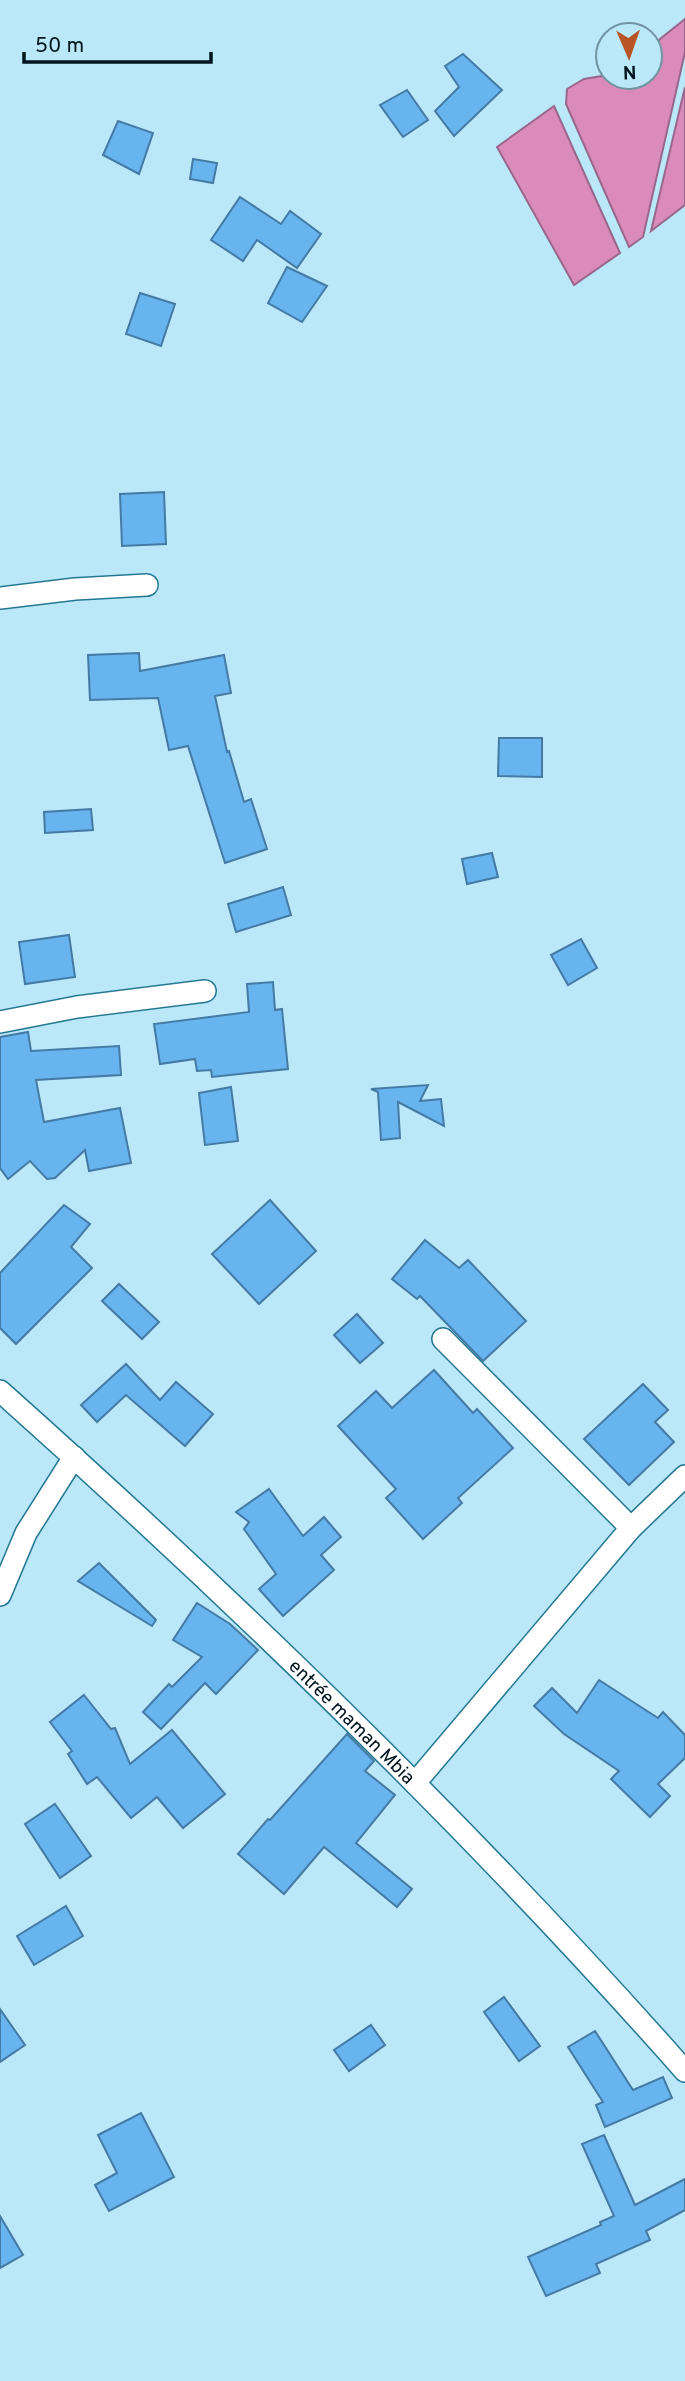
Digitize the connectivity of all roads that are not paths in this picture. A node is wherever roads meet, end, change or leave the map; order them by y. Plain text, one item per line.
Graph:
1 (147, 585) dead end
2 (0, 598) edge
3 (205, 991) dead end
4 (0, 1021) edge
5 (443, 1339) dead end
6 (0, 1391) edge
7 (74, 1457) junction
8 (685, 1476) edge
9 (631, 1528) junction
10 (0, 1595) edge
11 (415, 1783) junction
12 (685, 2071) edge

1 - 2 street
3 - 4 street
5 - 9 street
6 - 7 street, entrée maman Mbia
7 - 10 street
7 - 11 street, entrée maman Mbia
8 - 9 street
9 - 11 street
11 - 12 street, entrée maman Mbia

